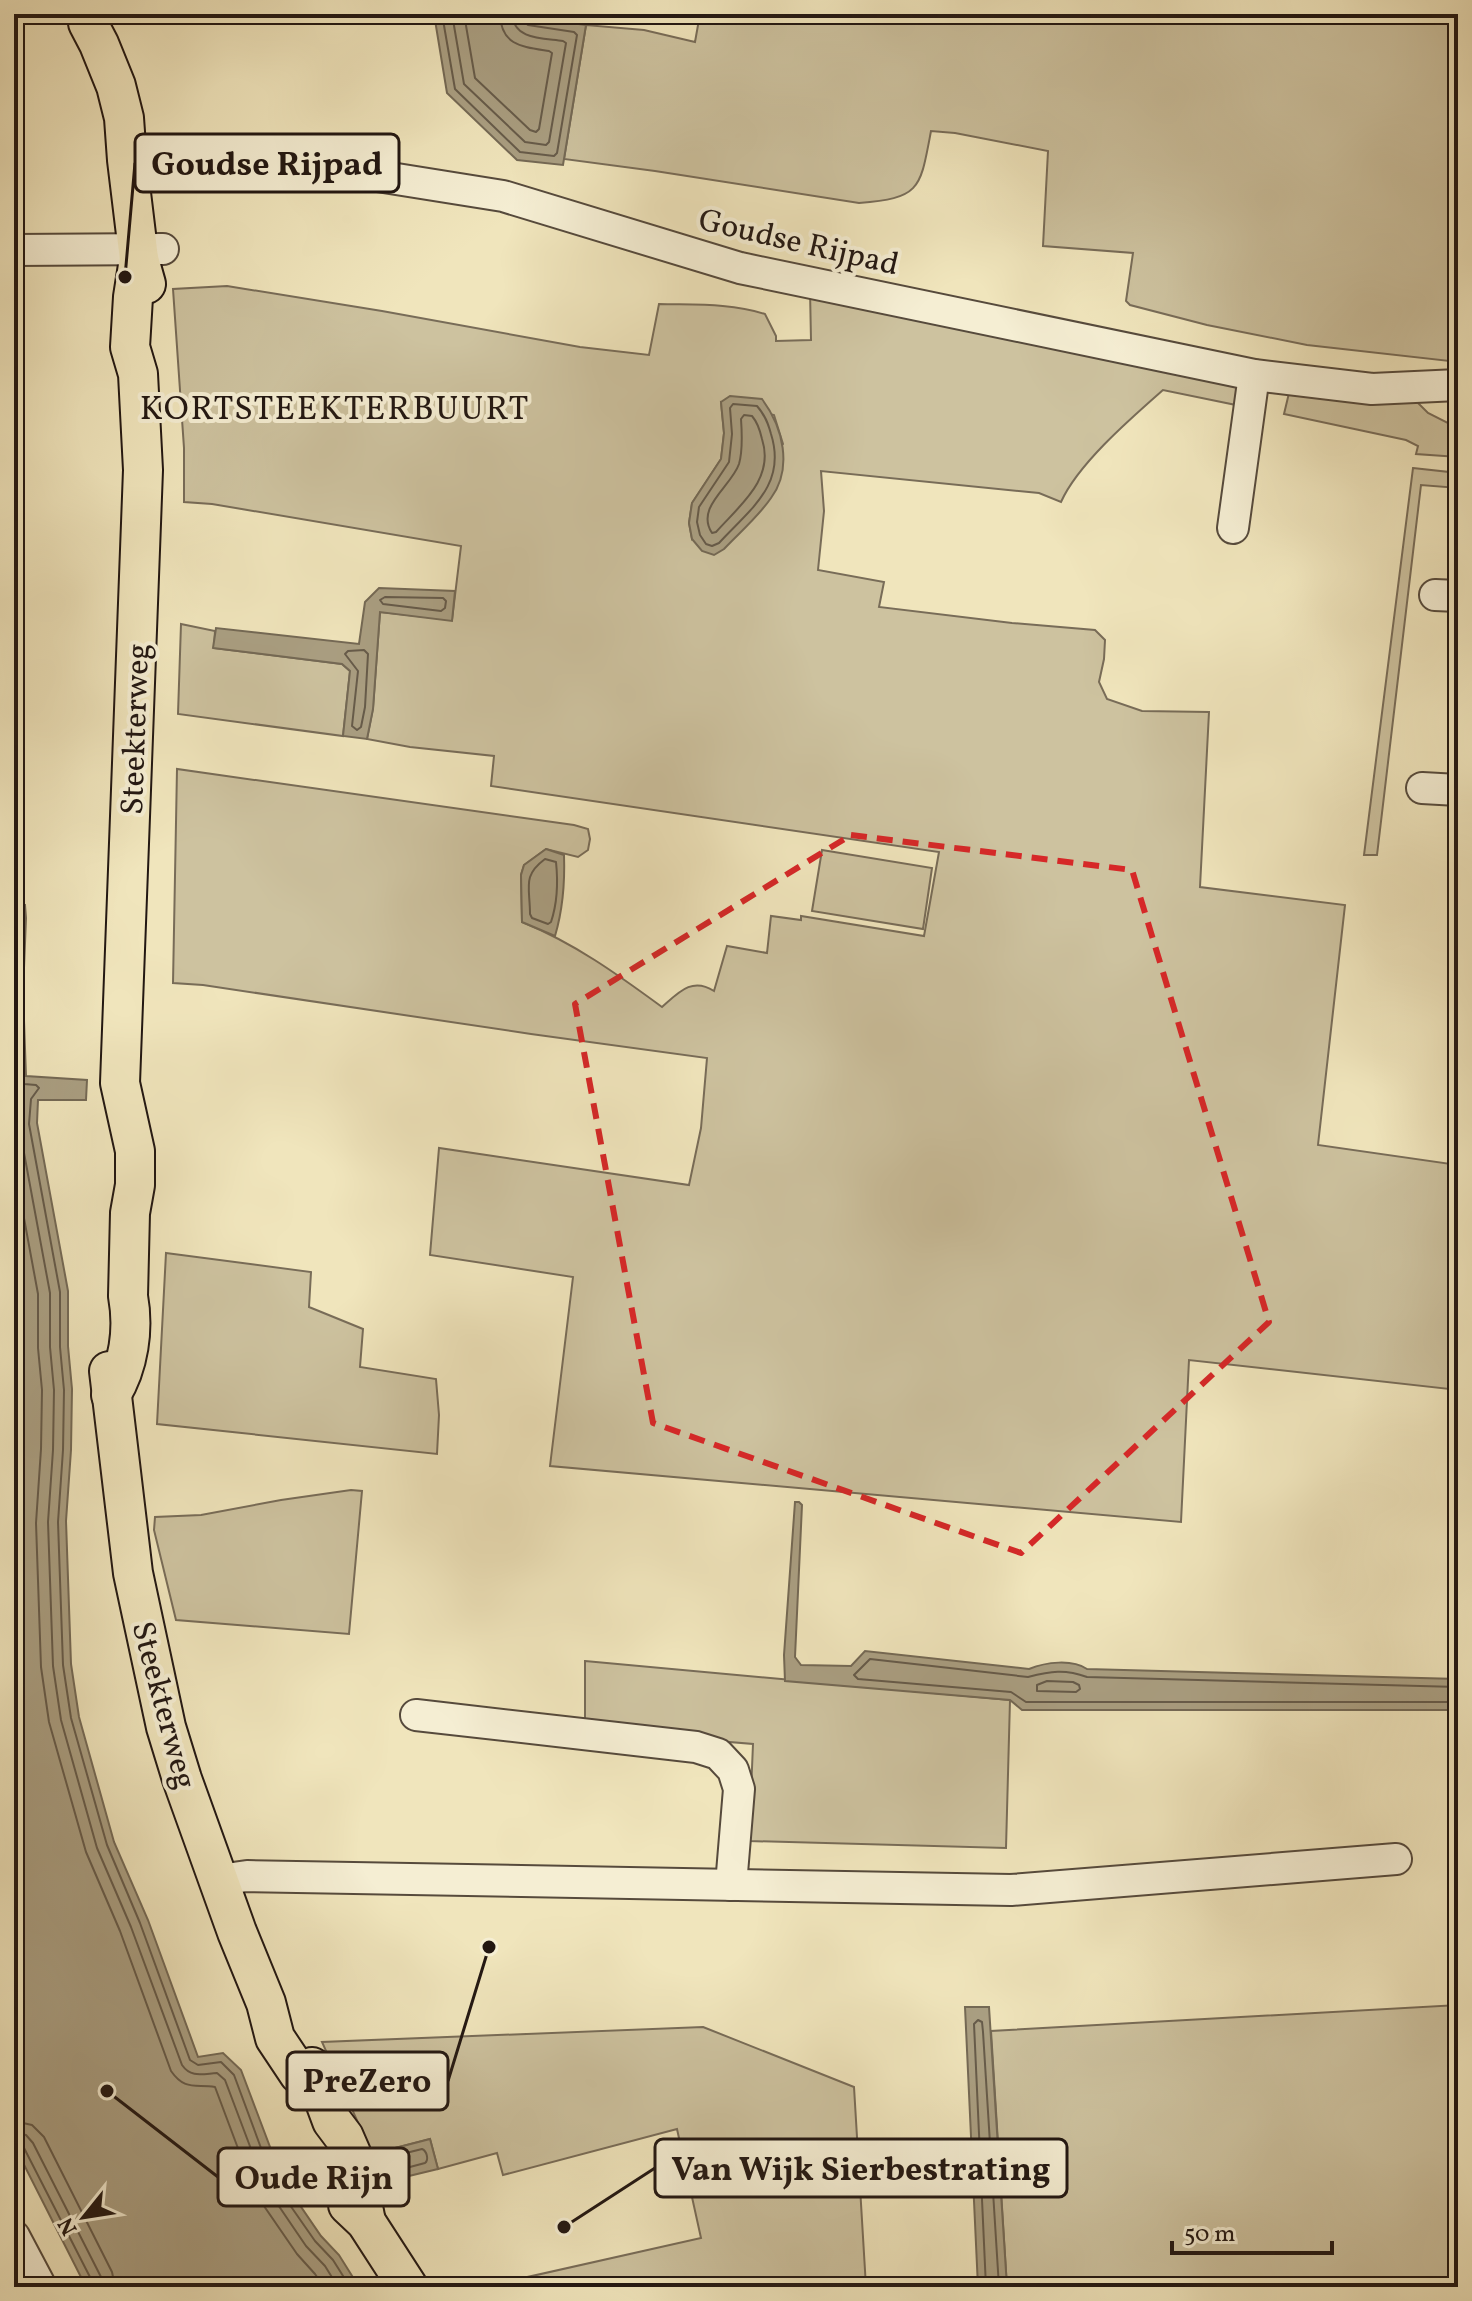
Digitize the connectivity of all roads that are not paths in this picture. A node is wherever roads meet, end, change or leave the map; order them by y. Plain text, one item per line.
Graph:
1 (87, 19) edge
2 (127, 160) junction
3 (14, 250) edge
4 (147, 252) junction
5 (1254, 375) junction
6 (1458, 385) edge
7 (1233, 528) dead end
8 (1422, 788) dead end
9 (1458, 790) edge
10 (416, 1715) dead end
11 (1396, 1859) dead end
12 (219, 1880) junction
13 (731, 1885) junction
14 (14, 2236) edge
15 (41, 2287) edge
16 (408, 2287) edge

1 - 2 main road, Steekterweg
2 - 4 main road, Steekterweg
2 - 5 street, Goudse Rijpad
3 - 4 street
4 - 12 main road, Steekterweg
5 - 6 street, Goudse Rijpad
5 - 7 street
8 - 9 street
10 - 13 street
11 - 13 street
12 - 13 street
12 - 16 main road, Steekterweg
14 - 15 street

